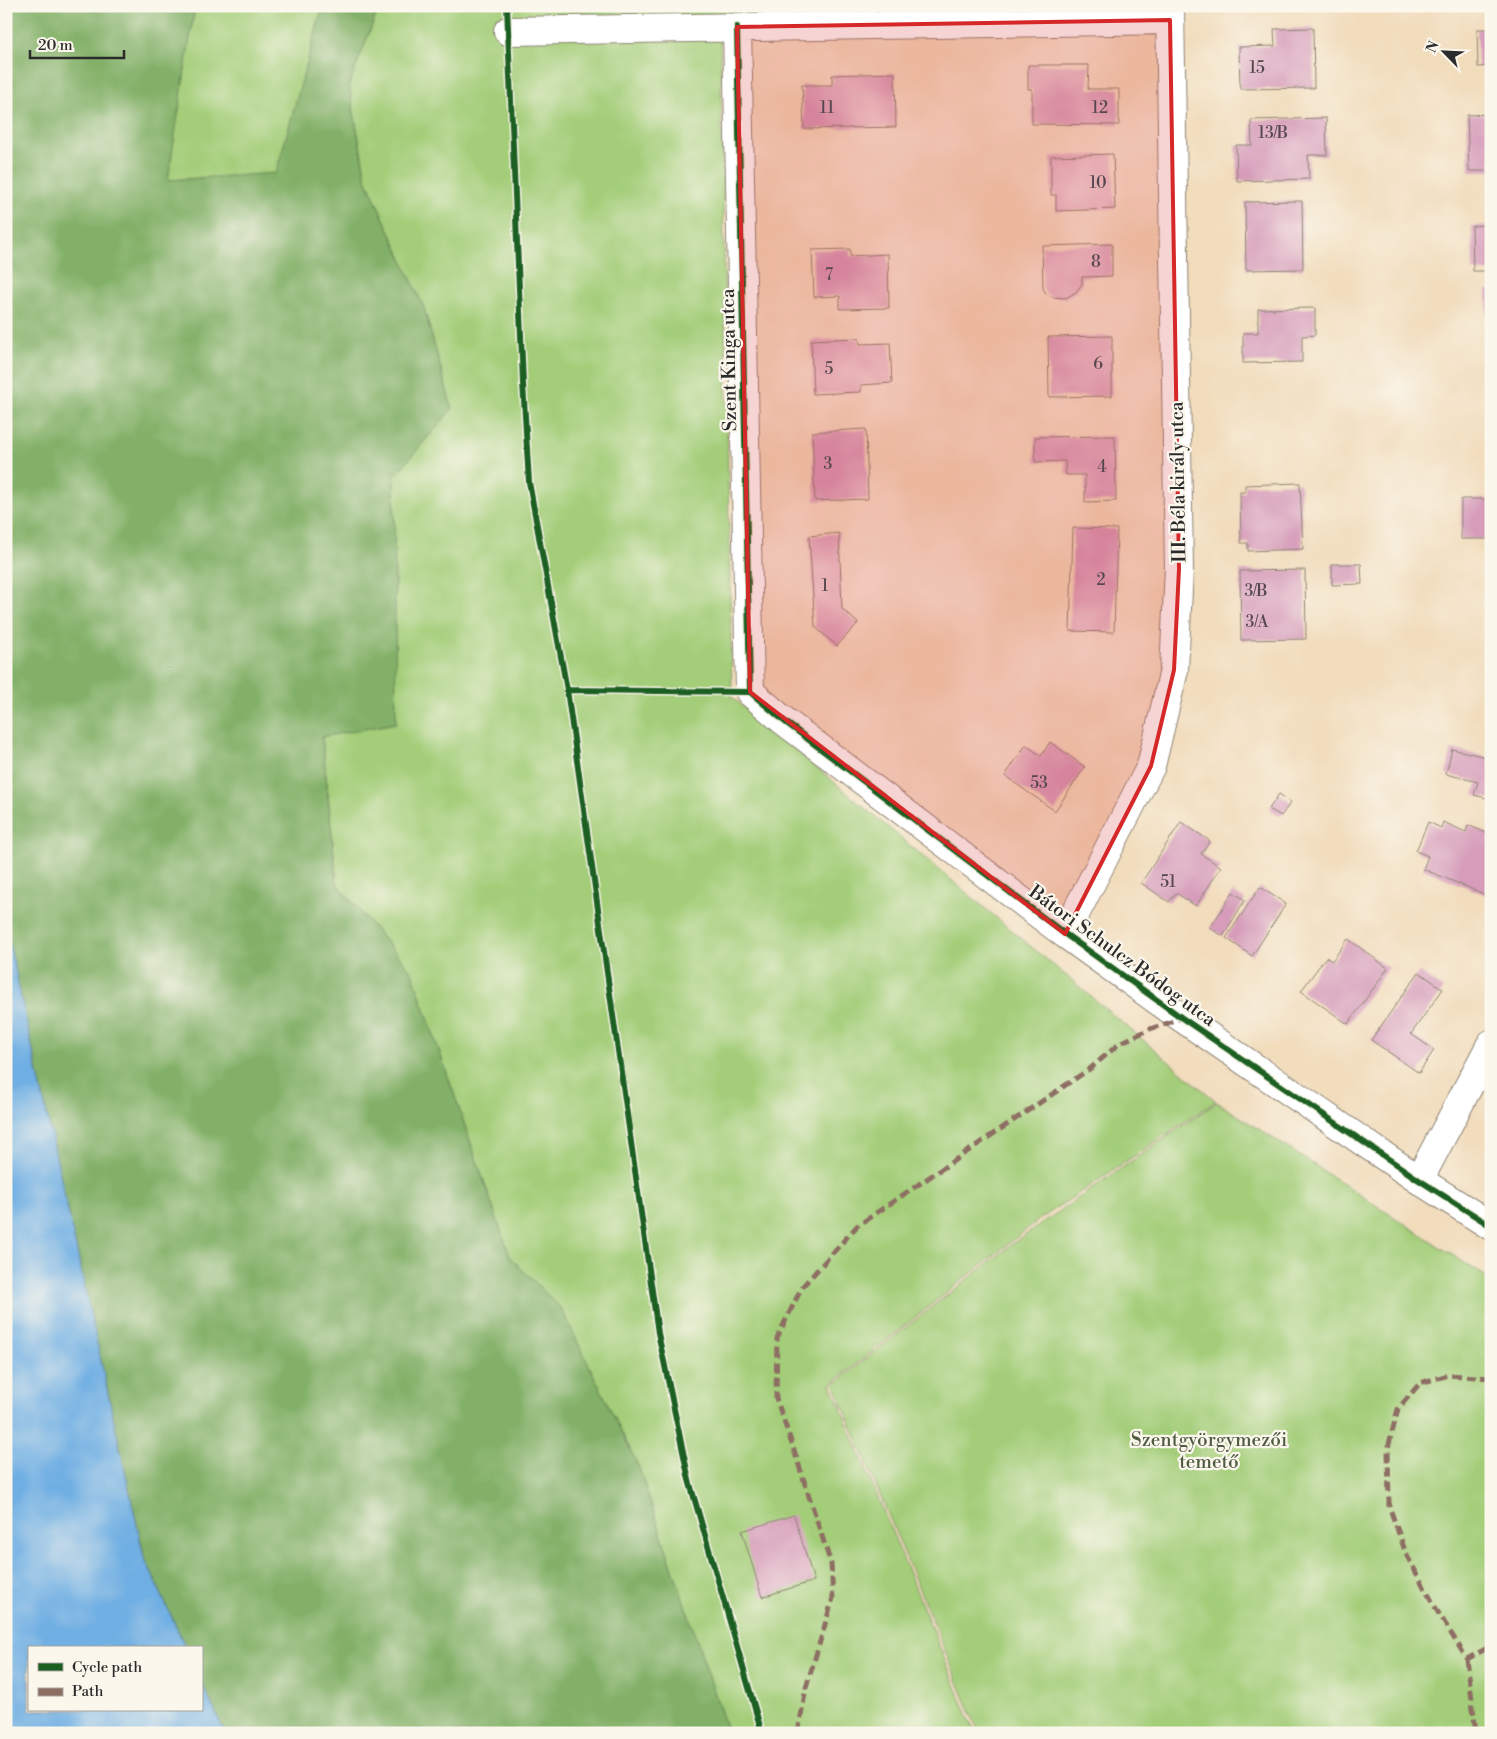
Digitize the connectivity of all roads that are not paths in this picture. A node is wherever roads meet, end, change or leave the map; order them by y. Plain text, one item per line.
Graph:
1 (1170, 13) edge
2 (737, 26) junction
3 (508, 31) dead end
4 (750, 692) joint
5 (1065, 934) junction
6 (1491, 1044) edge
7 (1419, 1180) junction
8 (1491, 1226) edge

1 - 2 street
1 - 5 street, III. Béla király utca
2 - 3 street
2 - 4 street, Szent Kinga utca
4 - 5 street, Bátori Schulcz Bódog utca
5 - 7 street, Bátori Schulcz Bódog utca
6 - 7 street
7 - 8 street, Bátori Schulcz Bódog utca

